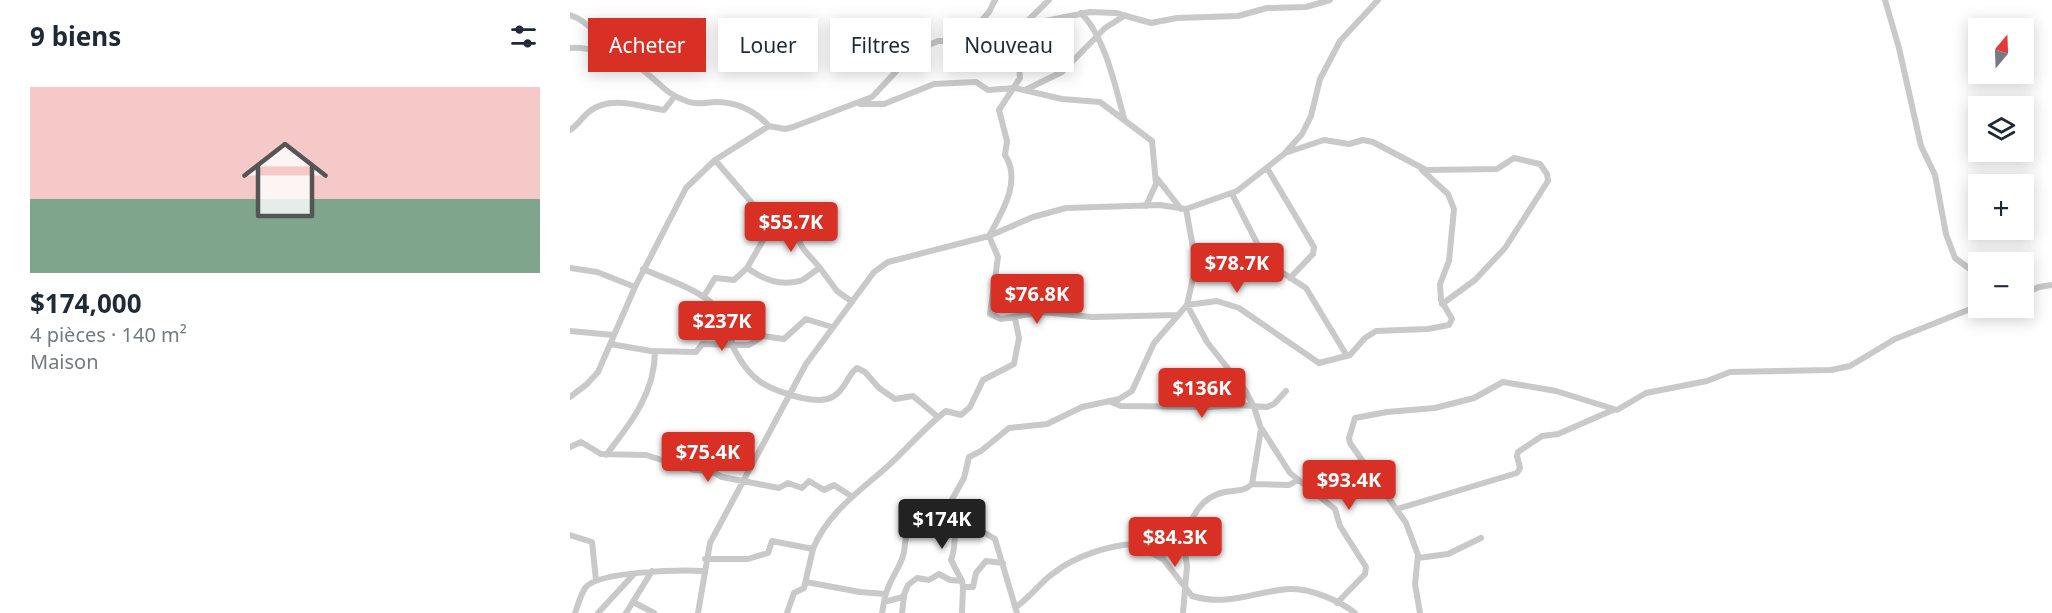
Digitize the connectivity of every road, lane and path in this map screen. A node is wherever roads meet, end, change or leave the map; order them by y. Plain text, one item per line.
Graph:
1 (994, 0) edge
2 (1049, 0) edge
3 (1330, 0) edge
4 (1378, 0) edge
5 (1885, 0) edge
6 (1081, 13) junction
7 (570, 15) edge
8 (1124, 16) junction
9 (984, 18) edge
10 (1031, 18) edge
11 (1058, 18) edge
12 (588, 26) edge
13 (1098, 35) junction
14 (943, 41) edge
15 (570, 48) edge
16 (588, 50) edge
17 (643, 72) edge
18 (1019, 72) edge
19 (1015, 88) junction
20 (1026, 90) junction
21 (675, 96) junction
22 (855, 104) junction
23 (1125, 118) junction
24 (769, 126) junction
25 (570, 130) edge
26 (1284, 154) junction
27 (715, 160) junction
28 (1267, 168) junction
29 (1422, 170) junction
30 (1155, 176) junction
31 (1232, 194) junction
32 (1146, 206) junction
33 (1183, 209) junction
34 (773, 223) junction
35 (990, 236) junction
36 (570, 268) edge
37 (747, 268) junction
38 (820, 268) junction
39 (1968, 268) edge
40 (643, 269) junction
41 (1290, 278) junction
42 (2052, 285) edge
43 (634, 287) junction
44 (2034, 290) edge
45 (704, 296) junction
46 (850, 301) junction
47 (1442, 304) junction
48 (1187, 305) junction
49 (1968, 310) edge
50 (1178, 315) junction
51 (1015, 318) junction
52 (832, 327) junction
53 (570, 331) edge
54 (614, 335) junction
55 (610, 344) junction
56 (732, 345) junction
57 (656, 351) junction
58 (1347, 356) junction
59 (1286, 392) dead end
60 (789, 395) junction
61 (570, 396) edge
62 (1108, 401) junction
63 (1254, 407) junction
64 (1613, 410) junction
65 (938, 417) junction
66 (1261, 429) junction
67 (570, 447) edge
68 (606, 454) junction
69 (1298, 480) junction
70 (743, 481) junction
71 (1252, 484) junction
72 (851, 496) junction
73 (1397, 508) junction
74 (946, 510) junction
75 (962, 519) junction
76 (570, 535) edge
77 (1481, 538) dead end
78 (1184, 545) junction
79 (813, 549) junction
80 (1160, 556) junction
81 (1418, 558) junction
82 (705, 559) junction
83 (1003, 562) junction
84 (703, 571) junction
85 (652, 572) junction
86 (634, 574) junction
87 (596, 580) junction
88 (806, 582) junction
89 (963, 584) junction
90 (1186, 589) junction
91 (885, 594) junction
92 (904, 596) junction
93 (633, 602) junction
94 (884, 602) junction
95 (1337, 603) junction
96 (1016, 610) edge
97 (575, 613) edge
98 (598, 613) edge
99 (626, 613) edge
100 (654, 613) edge
101 (698, 613) edge
102 (787, 613) edge
103 (882, 613) edge
104 (902, 613) edge
105 (962, 613) edge
106 (1183, 613) edge
107 (1355, 613) edge
108 (1420, 613) edge

1 - 9 street
2 - 10 street
3 - 8 street
4 - 26 street
5 - 39 street
6 - 8 street
6 - 11 street
6 - 13 street
7 - 12 street
8 - 13 street
13 - 20 street
13 - 23 street
14 - 22 street
15 - 16 street
17 - 21 street
18 - 19 street
19 - 20 street
19 - 22 street
19 - 35 street
20 - 23 street
21 - 24 street
21 - 25 street
22 - 24 street
23 - 30 street
24 - 27 street
26 - 28 street
26 - 29 street
27 - 34 street
27 - 40 street
28 - 31 street
28 - 41 street
29 - 47 street
29 - 47 street
30 - 32 street
30 - 33 street
31 - 33 street
31 - 41 street
32 - 33 street
32 - 35 street
33 - 48 street
34 - 37 street
34 - 38 street
35 - 46 street
35 - 51 street
36 - 43 street
37 - 38 street
37 - 45 street
38 - 46 street
40 - 43 street
40 - 45 street
41 - 58 street
42 - 44 street
43 - 54 street
45 - 56 street
46 - 52 street
47 - 58 street
48 - 50 street
48 - 58 street
48 - 63 street
49 - 64 street
50 - 51 street
50 - 62 street
51 - 65 street
52 - 56 street
52 - 60 street
53 - 54 street
54 - 55 street
55 - 57 street
55 - 61 street
56 - 57 street
56 - 60 street
57 - 68 street
59 - 63 street
60 - 65 street
60 - 70 street
62 - 63 street
62 - 74 street
63 - 66 street
64 - 73 street
64 - 73 street
65 - 72 street
66 - 69 street
66 - 71 street
67 - 68 street
68 - 70 street
69 - 71 street
69 - 95 street
70 - 72 street
70 - 82 street
71 - 78 street
72 - 79 street
73 - 81 street
74 - 75 street
74 - 91 street
75 - 83 street
75 - 89 street
76 - 87 street
77 - 81 street
78 - 80 street
78 - 90 street
79 - 82 street
79 - 88 street
80 - 90 street
80 - 96 street
81 - 108 street
82 - 84 street
83 - 89 street
83 - 96 street
84 - 85 street
84 - 101 street
85 - 86 street
85 - 93 street
86 - 87 street
86 - 98 street
87 - 97 street
88 - 91 street
88 - 102 street
89 - 92 street
89 - 105 street
90 - 95 street
90 - 106 street
91 - 94 street
92 - 94 street
92 - 104 street
93 - 99 street
93 - 100 street
94 - 103 street
95 - 107 street

